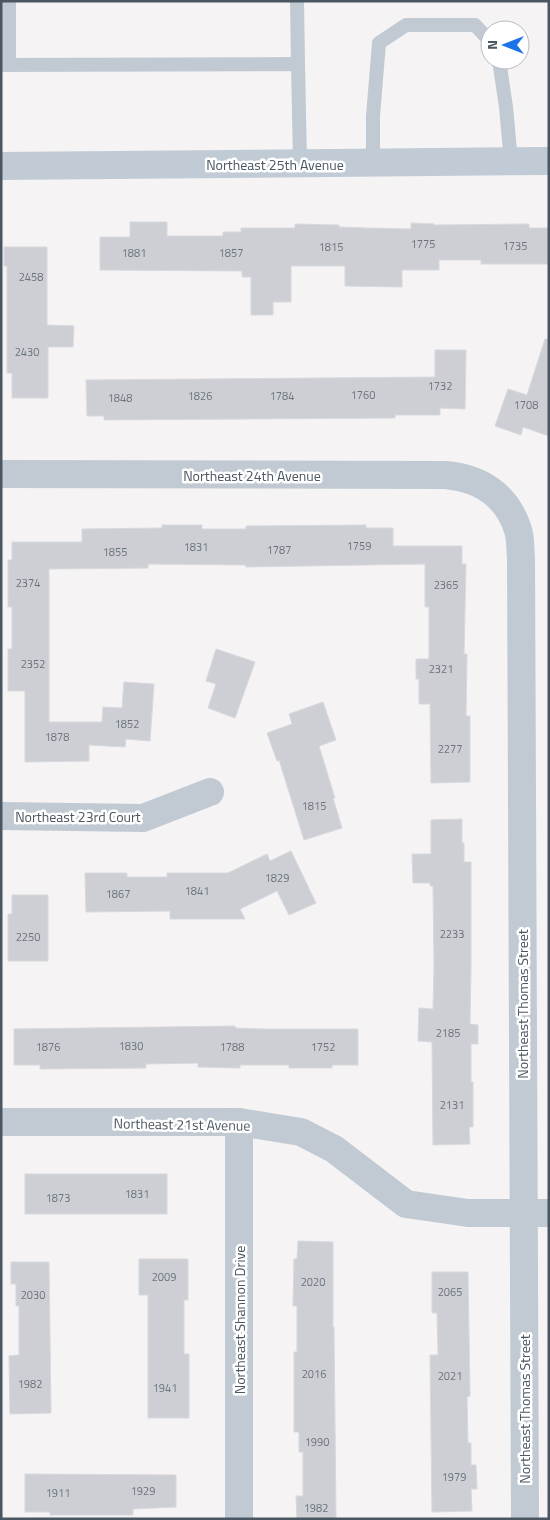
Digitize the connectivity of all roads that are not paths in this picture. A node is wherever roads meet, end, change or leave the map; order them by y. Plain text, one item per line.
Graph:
1 (9, 1) edge
2 (297, 1) edge
3 (480, 30) edge
4 (298, 64) junction
5 (5, 65) edge
6 (500, 70) edge
7 (549, 161) edge
8 (511, 162) junction
9 (374, 163) junction
10 (300, 164) junction
11 (1, 166) edge
12 (1, 474) edge
13 (498, 495) joint
14 (210, 792) dead end
15 (1, 816) edge
16 (1, 1122) edge
17 (239, 1122) junction
18 (536, 1213) edge
19 (239, 1519) edge
20 (525, 1519) edge

1 - 5 lane
2 - 4 lane
3 - 9 lane
4 - 5 lane
4 - 10 lane
6 - 8 lane
7 - 8 main road, Northeast 25th Avenue
8 - 9 main road, Northeast 25th Avenue
9 - 10 main road, Northeast 25th Avenue
10 - 11 main road, Northeast 25th Avenue
12 - 13 street, Northeast 24th Avenue
13 - 18 street, Northeast Thomas Street
14 - 15 street, Northeast 23rd Court
16 - 17 street, Northeast 21st Avenue
17 - 18 street, Northeast 21st Avenue
17 - 19 street, Northeast Shannon Drive
18 - 20 street, Northeast Thomas Street

